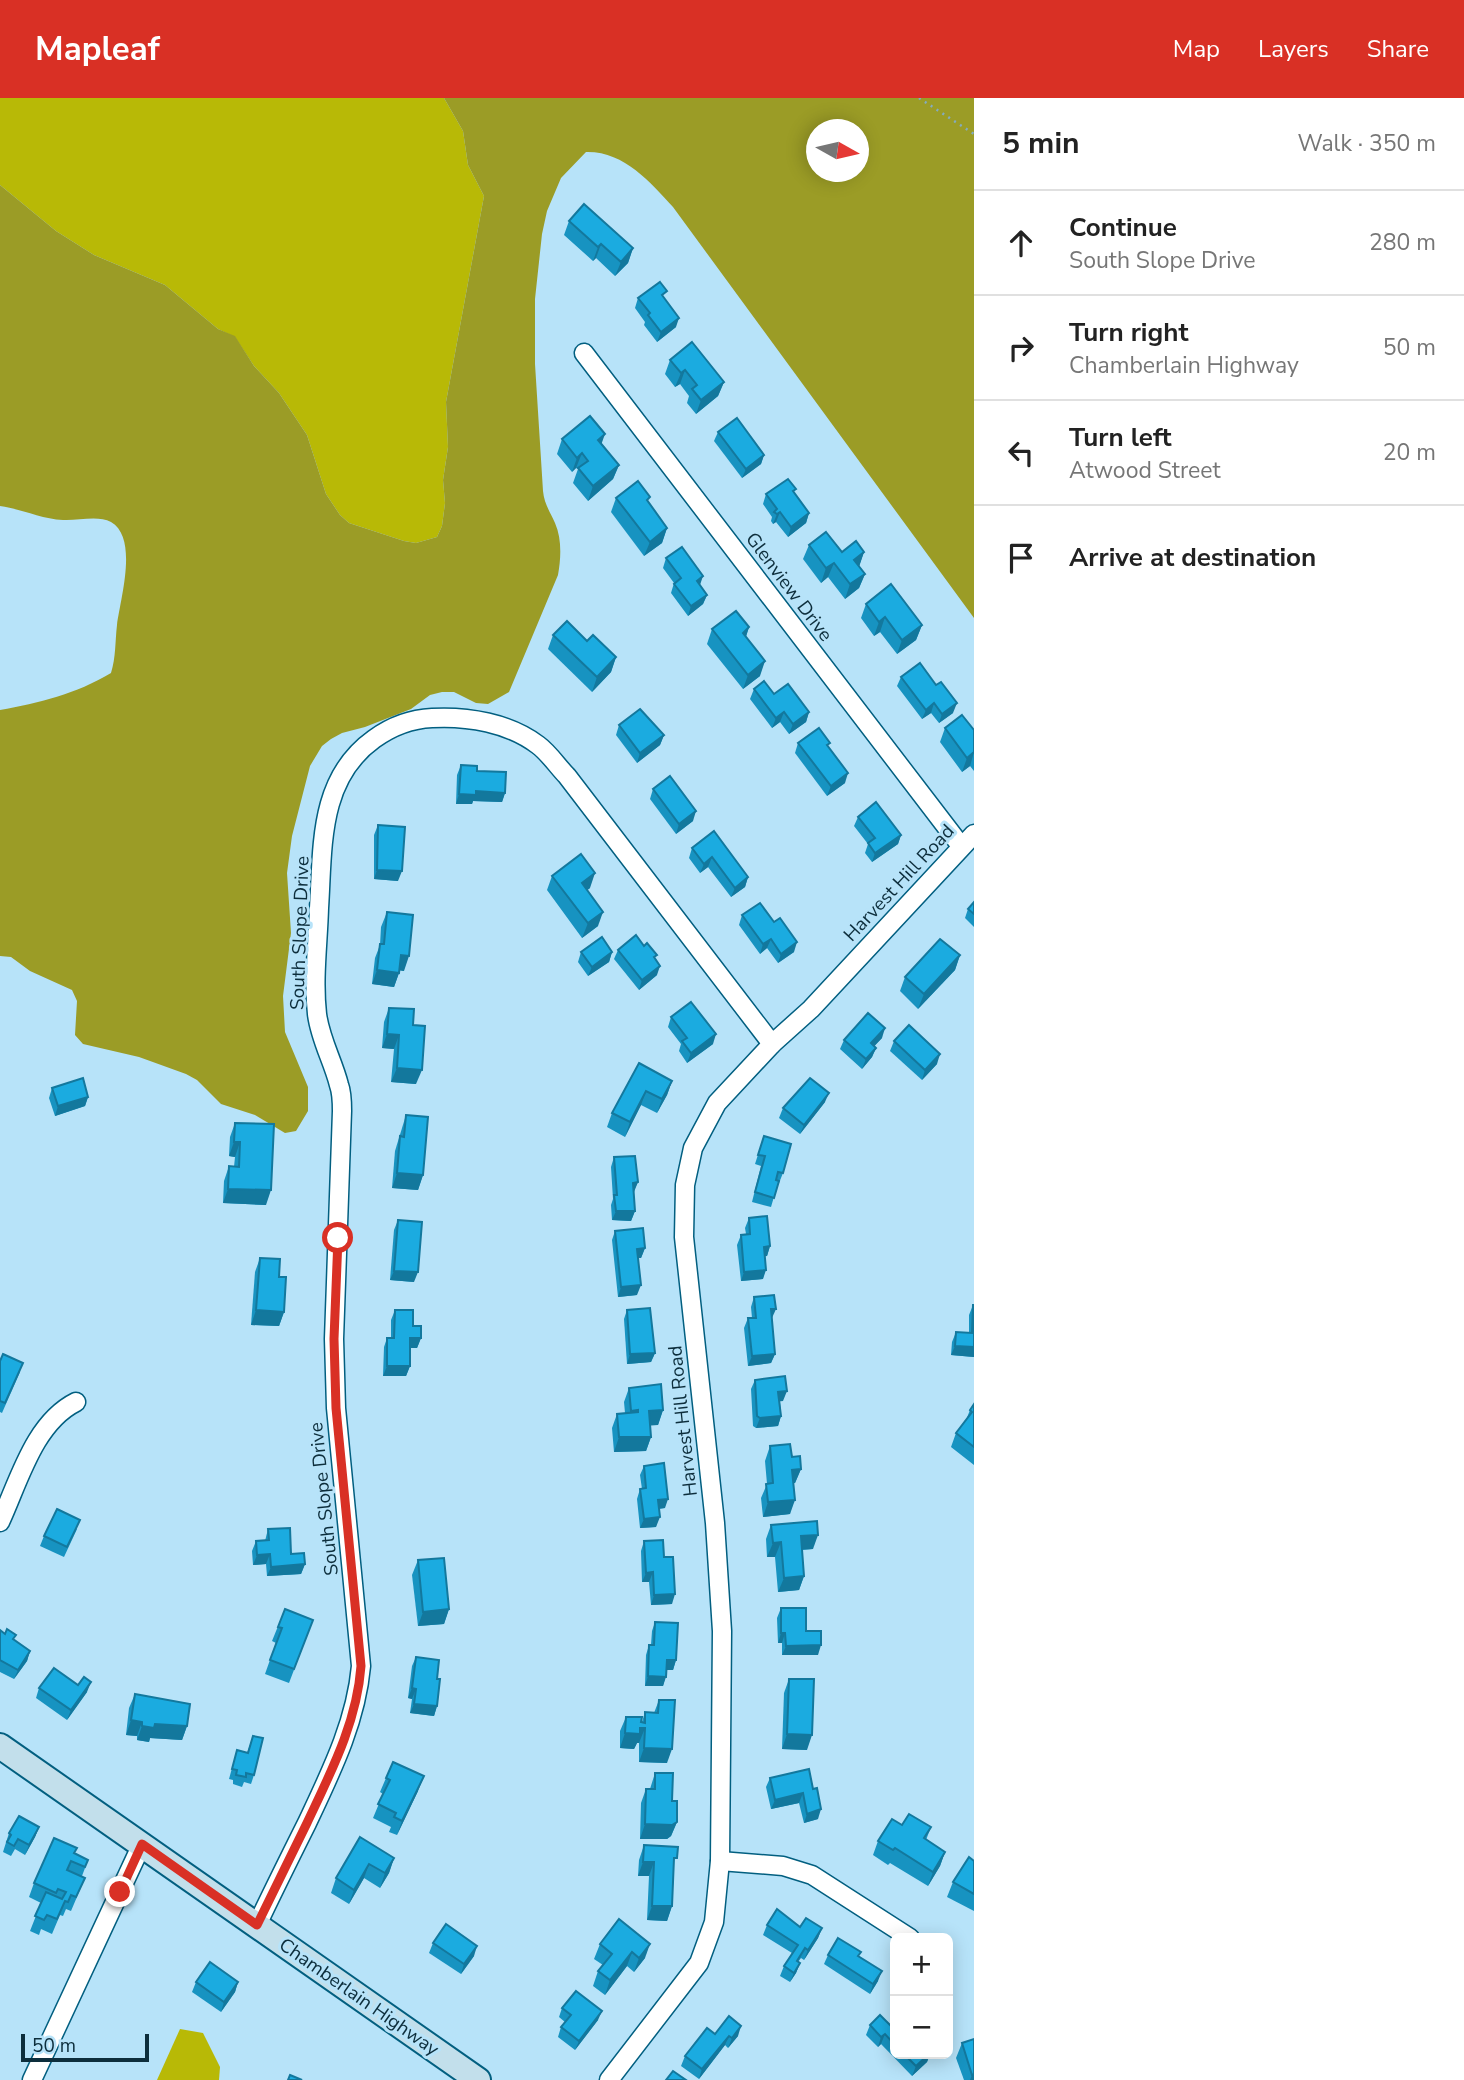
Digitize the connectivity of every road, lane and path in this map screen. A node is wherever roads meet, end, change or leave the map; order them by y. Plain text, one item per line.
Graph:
1 (919, 98) edge
2 (974, 134) edge
3 (584, 353) dead end
4 (967, 840) edge
5 (772, 1044) junction
6 (76, 1402) dead end
7 (0, 1522) edge
8 (0, 1746) edge
9 (142, 1844) junction
10 (720, 1861) junction
11 (257, 1925) junction
12 (902, 1933) edge
13 (32, 2080) edge
14 (478, 2080) edge
15 (609, 2080) edge

1 - 2 path
3 - 4 street, Glenview Drive
4 - 5 street, Harvest Hill Road
5 - 10 street, Harvest Hill Road
5 - 11 street, South Slope Drive
6 - 7 street
8 - 9 main road, Chamberlain Highway
9 - 11 main road, Chamberlain Highway
9 - 13 street
10 - 12 street
10 - 15 street, Harvest Hill Road
11 - 14 main road, Chamberlain Highway

